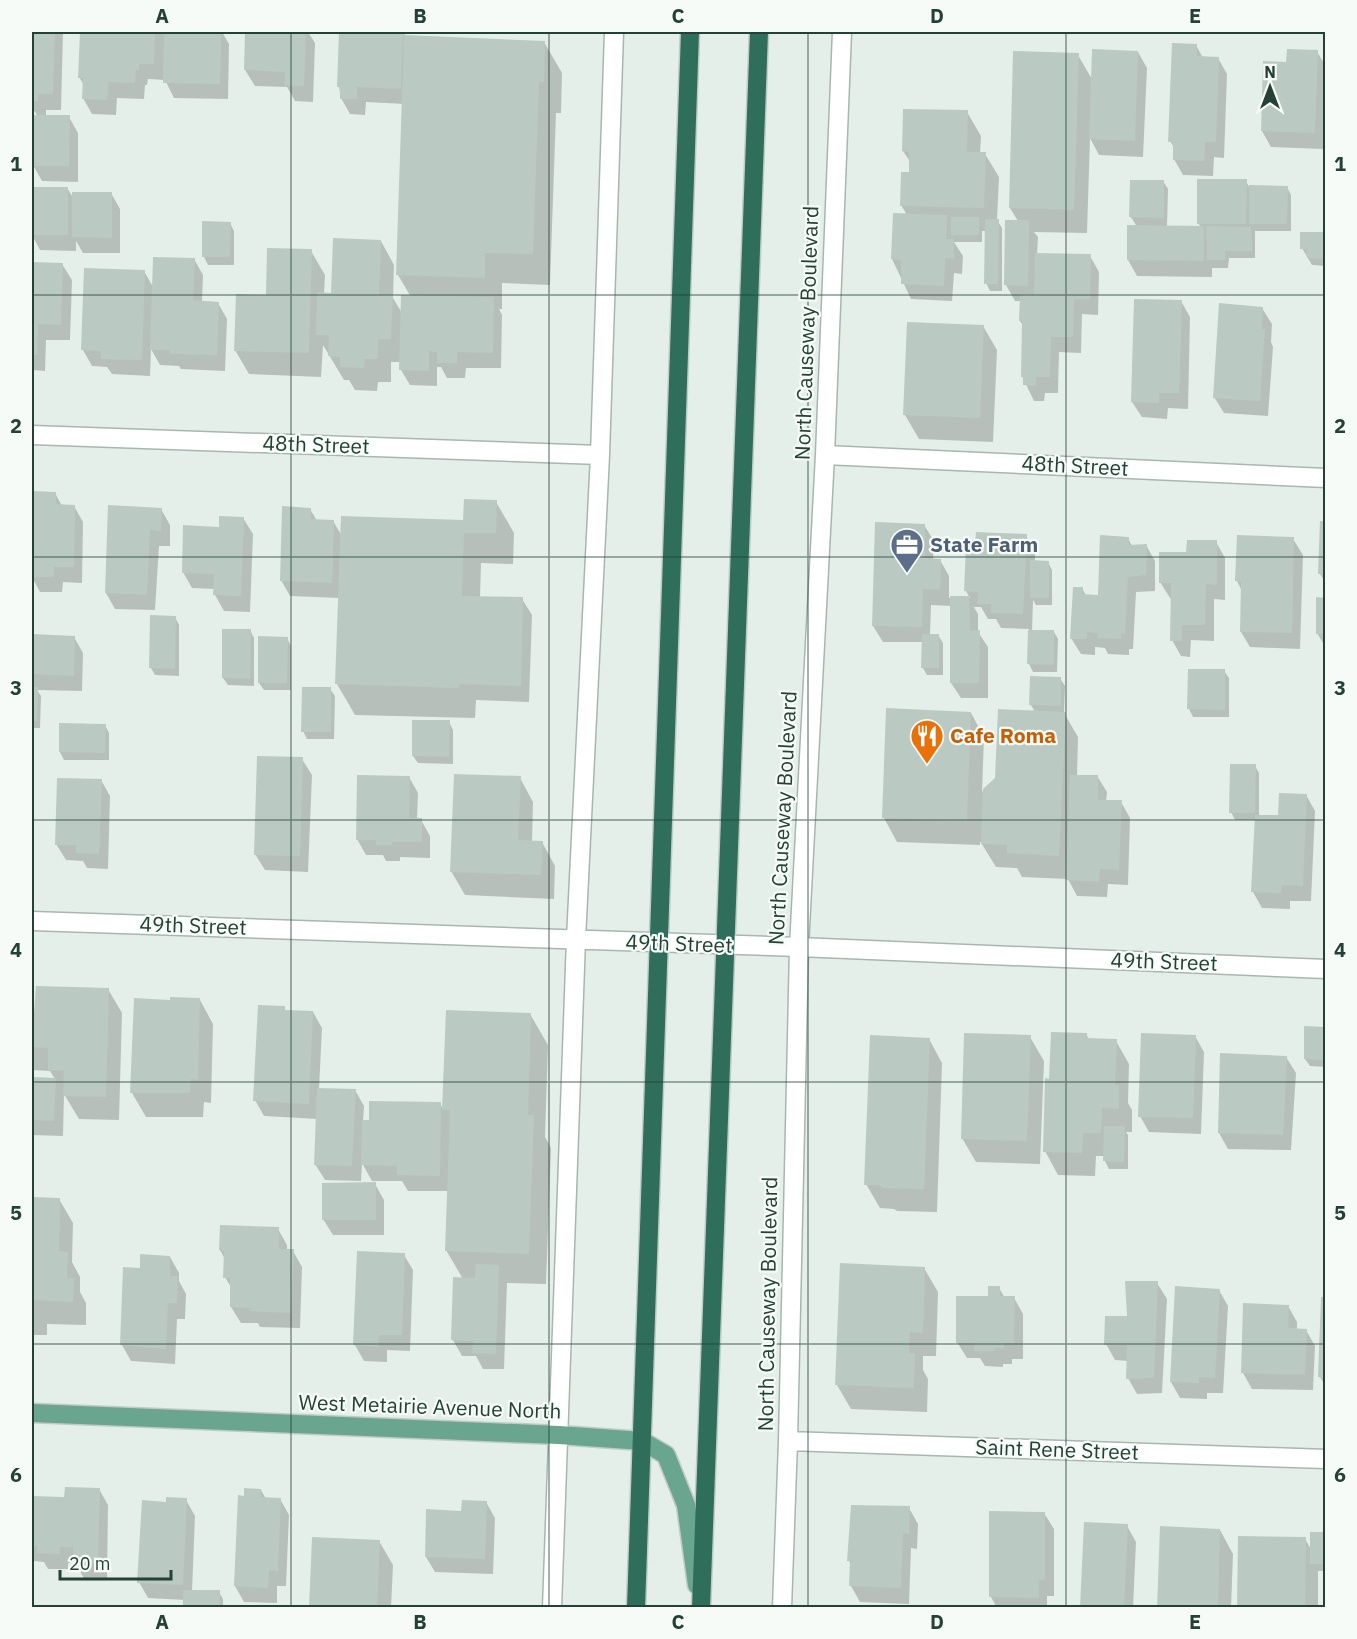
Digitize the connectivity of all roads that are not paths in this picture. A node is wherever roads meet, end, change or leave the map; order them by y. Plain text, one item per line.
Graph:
1 (614, 32) edge
2 (690, 32) edge
3 (759, 32) edge
4 (842, 32) edge
5 (32, 435) edge
6 (600, 455) junction
7 (825, 455) junction
8 (1326, 478) edge
9 (32, 921) edge
10 (576, 939) junction
11 (659, 944) junction
12 (725, 946) junction
13 (799, 947) junction
14 (1326, 969) edge
15 (32, 1413) edge
16 (559, 1435) junction
17 (642, 1441) junction
18 (788, 1441) junction
19 (1326, 1459) edge
20 (552, 1608) edge
21 (636, 1608) edge
22 (700, 1608) edge
23 (782, 1608) edge

1 - 6 street
2 - 11 highway
3 - 12 highway
4 - 7 street, North Causeway Boulevard
5 - 6 street, 48th Street
6 - 10 street
7 - 8 street, 48th Street
7 - 13 street, North Causeway Boulevard
9 - 10 street, 49th Street
10 - 11 street, 49th Street
10 - 16 street
11 - 12 street, 49th Street
11 - 17 highway
12 - 13 street, 49th Street
12 - 22 highway
13 - 14 street, 49th Street
13 - 18 street, North Causeway Boulevard
15 - 16 main road, West Metairie Avenue North
16 - 17 main road, West Metairie Avenue North
16 - 20 street
17 - 21 highway
17 - 22 main road, West Metairie Avenue North
18 - 19 street, Saint Rene Street
18 - 23 street, North Causeway Boulevard

